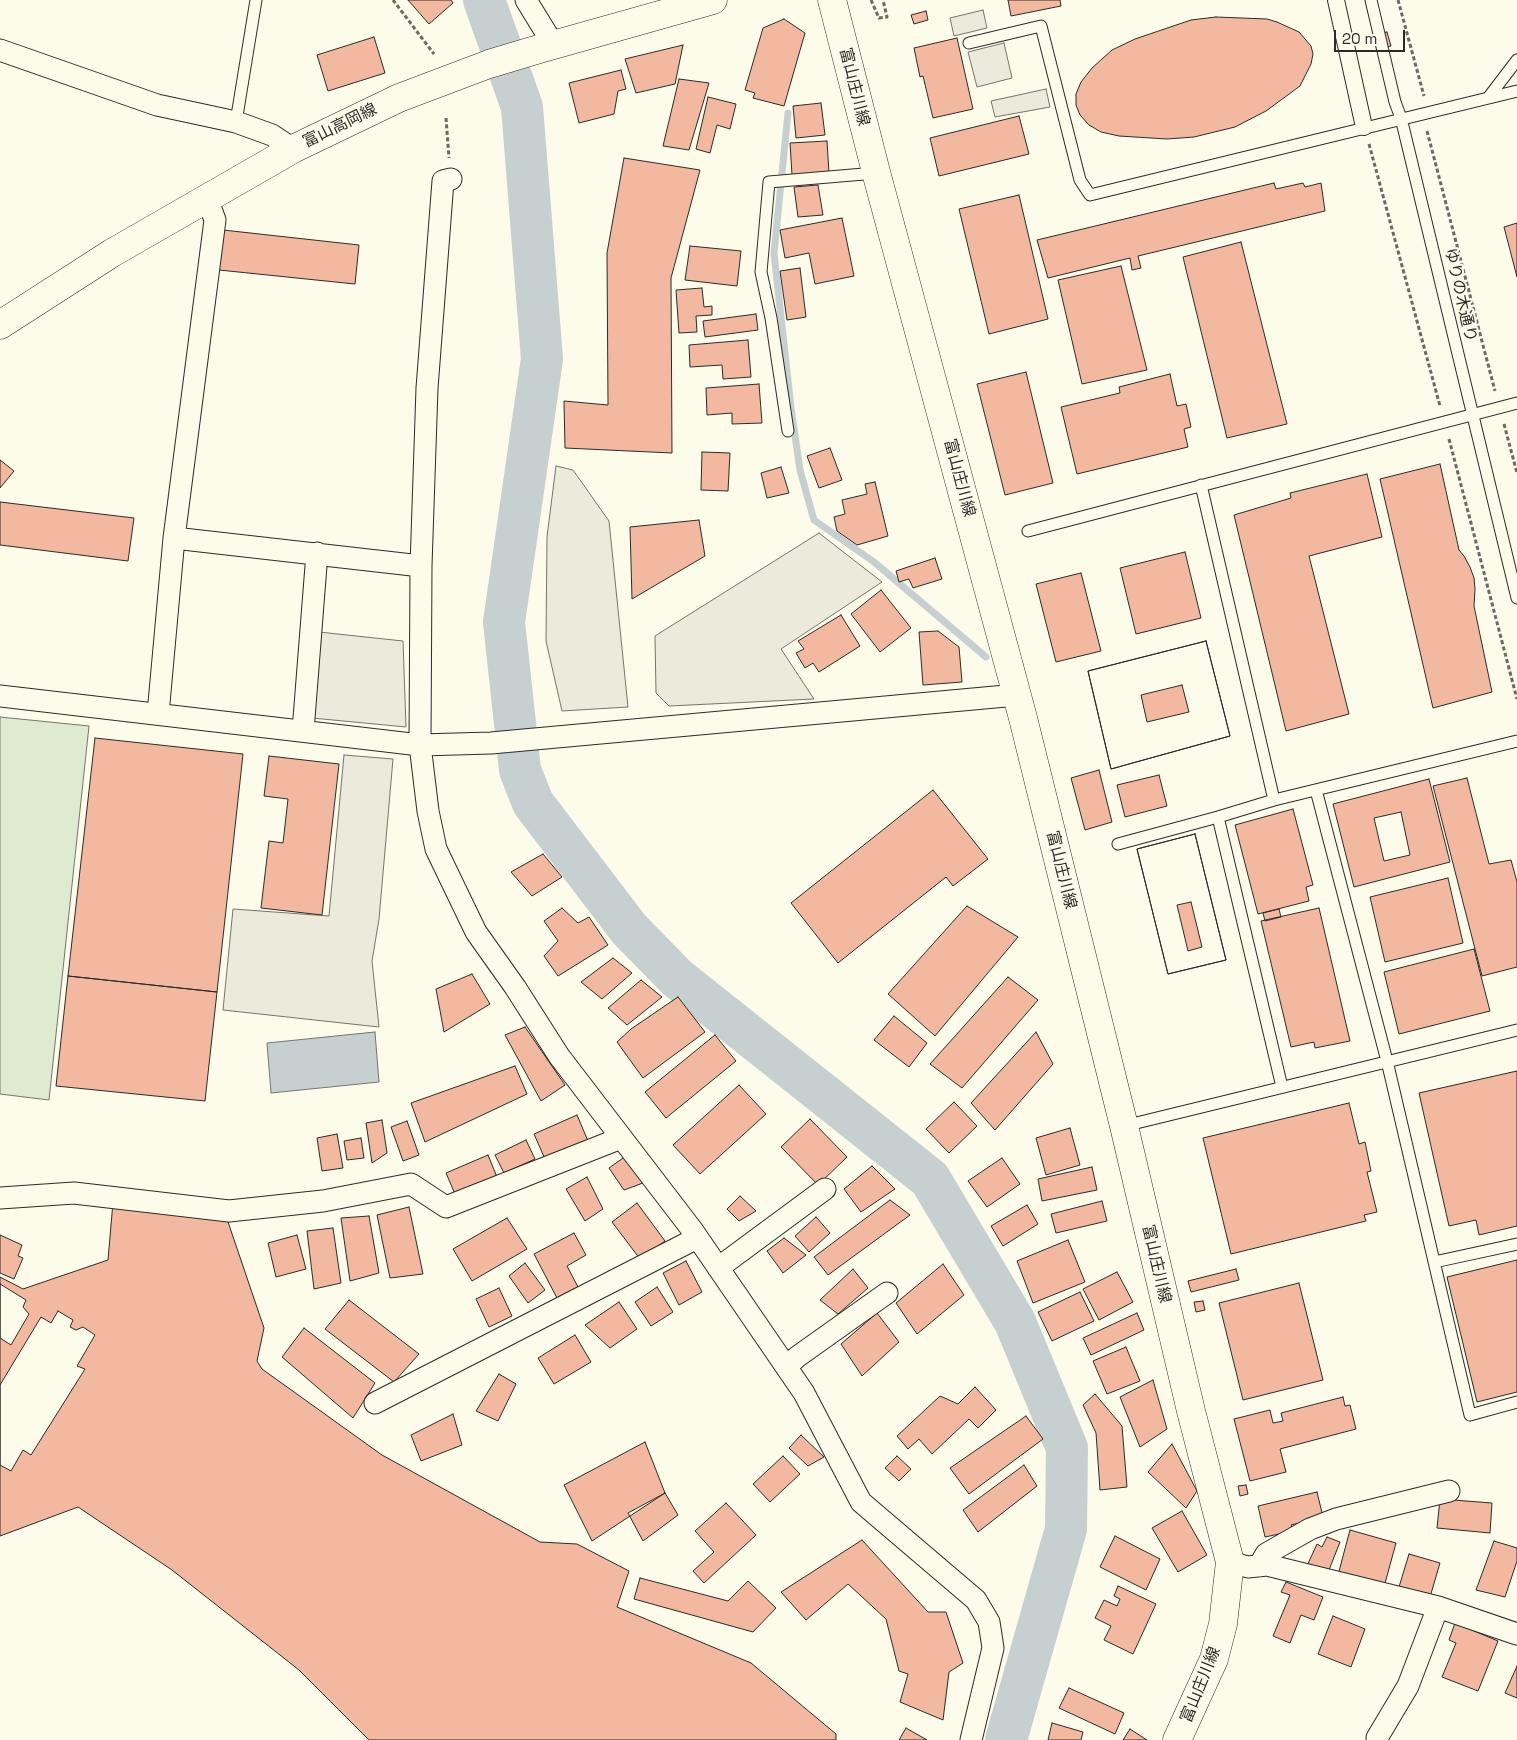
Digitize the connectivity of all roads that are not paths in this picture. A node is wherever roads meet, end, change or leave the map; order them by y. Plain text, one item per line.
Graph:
1 (256, 0) edge
2 (526, 0) edge
3 (713, 0) edge
4 (832, 0) edge
5 (1336, 0) edge
6 (1371, 0) edge
7 (969, 43) dead end
8 (546, 46) junction
9 (0, 50) edge
10 (1517, 60) edge
11 (1517, 91) edge
12 (1488, 98) junction
13 (1401, 118) junction
14 (236, 122) junction
15 (1364, 127) junction
16 (293, 148) junction
17 (876, 172) junction
18 (451, 179) road end
19 (207, 198) junction
20 (0, 325) edge
21 (1517, 403) edge
22 (1472, 414) junction
23 (788, 431) dead end
24 (1201, 485) junction
25 (1028, 531) dead end
26 (174, 538) junction
27 (317, 553) junction
28 (421, 566) junction
29 (1517, 598) edge
30 (1017, 695) junction
31 (0, 696) edge
32 (158, 714) junction
33 (303, 731) junction
34 (1517, 741) edge
35 (420, 745) junction
36 (1316, 790) junction
37 (1274, 800) junction
38 (1218, 817) junction
39 (1118, 844) dead end
40 (1517, 1030) edge
41 (1387, 1062) junction
42 (1282, 1087) junction
43 (1124, 1126) junction
44 (621, 1138) junction
45 (825, 1190) dead end
46 (0, 1198) edge
47 (697, 1238) junction
48 (1517, 1244) edge
49 (1434, 1262) junction
50 (718, 1268) junction
51 (887, 1293) dead end
52 (786, 1367) junction
53 (1517, 1402) edge
54 (375, 1403) dead end
55 (1449, 1491) dead end
56 (1230, 1562) junction
57 (1259, 1566) junction
58 (1438, 1607) junction
59 (1517, 1634) edge
60 (1377, 1738) dead end
61 (971, 1740) edge
62 (1177, 1740) edge

1 - 14 lane
2 - 8 street
3 - 8 main road, 富山高岡線
4 - 17 main road, 富山庄川線
5 - 15 street
6 - 13 lane, ゆりの木通り
7 - 15 lane
8 - 16 main road, 富山高岡線
9 - 14 street
10 - 12 lane
11 - 12 lane
12 - 13 lane
13 - 15 lane
13 - 22 lane, ゆりの木通り
14 - 16 street
16 - 19 main road, 富山高岡線
17 - 23 lane
17 - 30 main road, 富山庄川線
18 - 28 street
19 - 20 main road, 富山高岡線
19 - 26 street
21 - 22 lane
22 - 24 lane
22 - 29 lane, ゆりの木通り
24 - 25 lane
24 - 37 lane
26 - 27 street
26 - 32 street
27 - 28 street
27 - 33 street
28 - 35 street
30 - 35 street
30 - 43 main road, 富山庄川線
31 - 32 street
32 - 33 street
33 - 35 street
34 - 36 lane
35 - 44 street
36 - 37 lane
36 - 41 lane
37 - 38 lane
38 - 39 lane
38 - 42 lane
40 - 41 lane
41 - 42 lane
41 - 49 lane
42 - 43 lane
43 - 56 main road, 富山庄川線
44 - 46 street
44 - 47 street
45 - 50 street
47 - 50 street
47 - 54 street
48 - 49 lane
49 - 53 lane
50 - 52 street
51 - 52 street
52 - 61 street
55 - 57 street
56 - 57 street
56 - 62 main road, 富山庄川線
57 - 58 street
58 - 59 street
58 - 60 street

